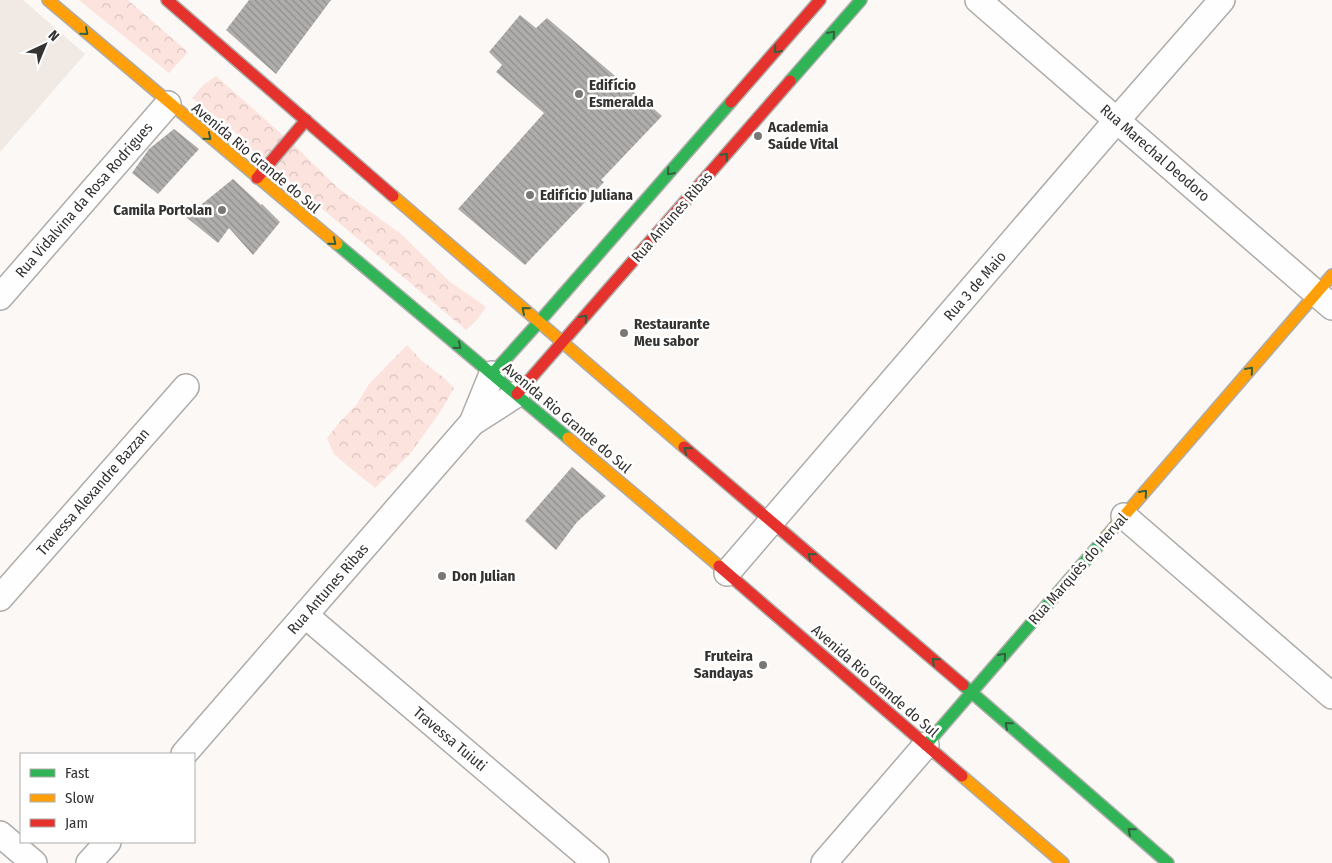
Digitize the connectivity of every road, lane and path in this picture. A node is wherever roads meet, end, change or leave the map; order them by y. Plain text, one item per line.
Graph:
1 (48, 0) edge
2 (167, 0) edge
3 (820, 0) edge
4 (861, 0) edge
5 (978, 0) edge
6 (1222, 0) edge
7 (168, 104) junction
8 (306, 120) junction
9 (1117, 120) junction
10 (257, 178) junction
11 (1327, 292) edge
12 (0, 297) edge
13 (539, 322) junction
14 (562, 343) junction
15 (492, 374) junction
16 (186, 387) dead end
17 (517, 394) junction
18 (472, 423) junction
19 (1124, 516) junction
20 (772, 522) junction
21 (727, 573) junction
22 (0, 598) edge
23 (305, 615) junction
24 (972, 693) junction
25 (1332, 696) edge
26 (926, 745) junction
27 (185, 753) edge
28 (0, 834) edge
29 (107, 843) edge
30 (34, 863) edge
31 (89, 863) edge
32 (596, 863) edge
33 (824, 863) edge
34 (1063, 863) edge
35 (1168, 863) edge

1 -> 7 main road, Avenida Rio Grande do Sul
2 - 8 main road
3 -> 13 main road, Rua Antunes Ribas
14 -> 4 main road, Rua Antunes Ribas
5 - 9 street, Rua Marechal Deodoro
6 - 9 street, Rua 3 de Maio
7 -> 10 main road, Avenida Rio Grande do Sul
7 - 12 street, Rua Vidalvina da Rosa Rodrigues
8 - 10 main road
13 -> 8 main road
9 - 11 street, Rua Marechal Deodoro
9 - 20 street, Rua 3 de Maio
10 -> 15 main road, Avenida Rio Grande do Sul
19 -> 11 main road, Rua Marquês do Herval
13 - 14 main road
13 - 15 main road, Rua Antunes Ribas
14 - 17 main road, Rua Antunes Ribas
20 -> 14 main road
15 - 17 main road, Avenida Rio Grande do Sul
15 - 18 street, Rua Antunes Ribas
16 - 22 street, Travessa Alexandre Bazzan
17 - 18 street, Rua Antunes Ribas
17 - 21 main road, Avenida Rio Grande do Sul
18 - 23 street, Rua Antunes Ribas
24 -> 19 main road, Rua Marquês do Herval
19 - 25 street
20 - 21 street, Rua 3 de Maio
24 -> 20 main road
21 - 26 main road, Avenida Rio Grande do Sul
23 - 27 street, Rua Antunes Ribas
23 - 32 street, Travessa Tuiuti
24 - 26 main road, Rua Marquês do Herval
35 -> 24 main road
26 - 33 street, Rua Marquês do Herval
26 - 34 main road, Avenida Rio Grande do Sul
28 - 30 street
29 - 31 street

